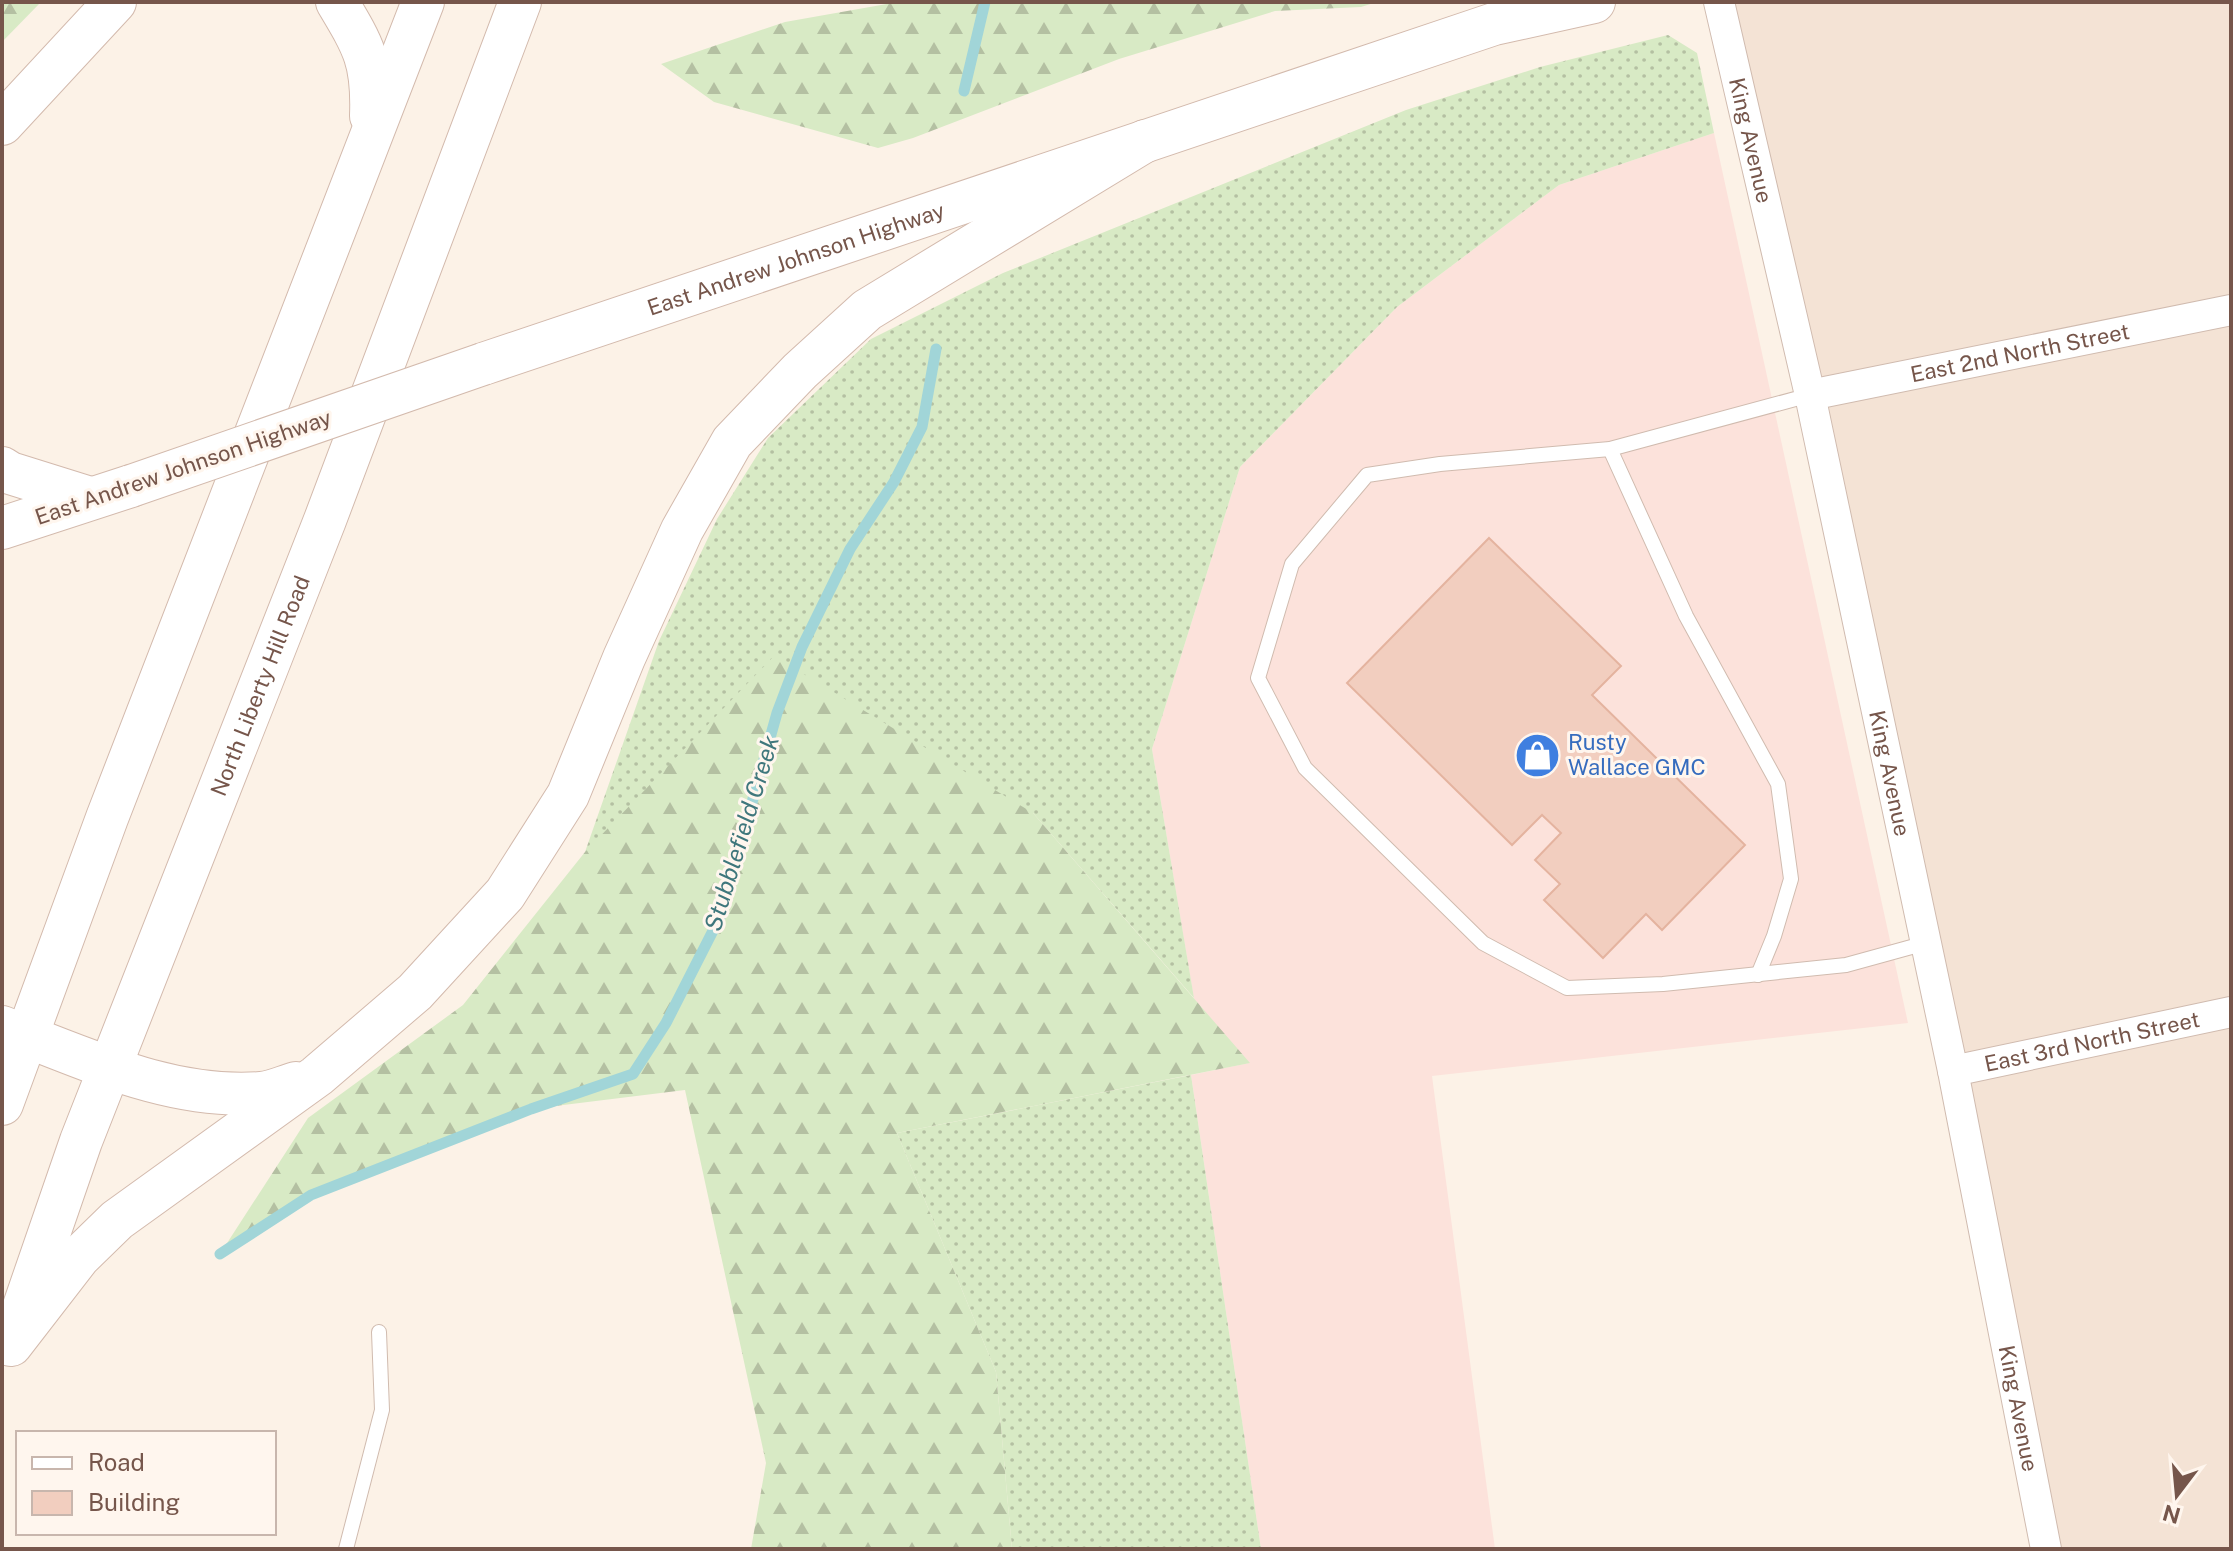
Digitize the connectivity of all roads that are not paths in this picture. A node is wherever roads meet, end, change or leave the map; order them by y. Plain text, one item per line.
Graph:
1 (115, 2) edge
2 (337, 2) edge
3 (423, 2) edge
4 (520, 2) edge
5 (1594, 2) edge
6 (1719, 2) edge
7 (2, 124) edge
8 (370, 138) junction
9 (1145, 141) junction
10 (2231, 310) edge
11 (1810, 395) junction
12 (1610, 449) junction
13 (2, 468) edge
14 (90, 498) junction
15 (2, 528) edge
16 (1926, 943) junction
17 (1758, 975) junction
18 (2231, 1012) edge
19 (14, 1031) edge
20 (110, 1067) junction
21 (1953, 1071) junction
22 (317, 1076) junction
23 (2, 1104) edge
24 (379, 1332) dead end
25 (6, 1357) edge
26 (346, 1549) edge
27 (2046, 1549) edge

1 - 7 main road
2 - 8 main road
3 - 8 main road
4 - 20 main road, North Liberty Hill Road
5 - 9 main road, East Andrew Johnson Highway
6 - 11 street, King Avenue
8 - 19 main road
9 - 14 main road, East Andrew Johnson Highway, bridge
9 - 22 main road
10 - 11 street, East 2nd North Street
11 - 12 lane
11 - 16 street, King Avenue
12 - 17 lane
12 - 17 lane
13 - 14 main road
14 - 15 main road, East Andrew Johnson Highway
16 - 17 lane
16 - 21 street, King Avenue
18 - 21 street, East 3rd North Street
19 - 20 main road
19 - 23 main road
20 - 22 main road
20 - 25 main road, North Liberty Hill Road
21 - 27 street, King Avenue
22 - 25 main road
24 - 26 lane

